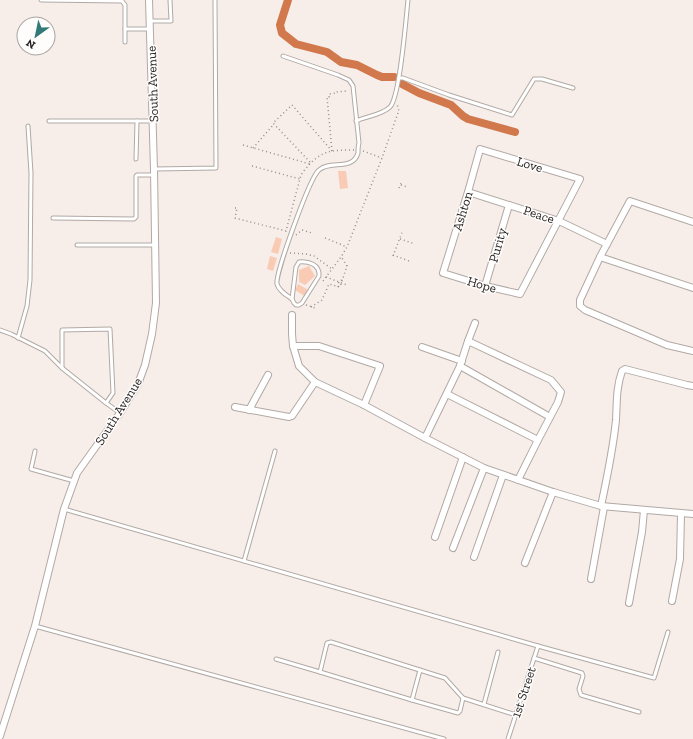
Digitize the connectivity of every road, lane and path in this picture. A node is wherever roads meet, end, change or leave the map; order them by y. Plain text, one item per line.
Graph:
1 (41, 0) edge
2 (149, 0) edge
3 (170, 0) edge
4 (215, 0) edge
5 (408, 0) edge
6 (150, 21) junction
7 (125, 29) junction
8 (150, 29) junction
9 (125, 42) dead end
10 (283, 56) dead end
11 (399, 78) junction
12 (573, 88) dead end
13 (346, 90) dead end
14 (397, 102) dead end
15 (49, 121) dead end
16 (137, 121) junction
17 (153, 121) junction
18 (356, 121) junction
19 (274, 124) junction
20 (28, 126) dead end
21 (244, 145) dead end
22 (253, 148) junction
23 (480, 149) joint
24 (358, 150) junction
25 (382, 158) junction
26 (136, 160) dead end
27 (252, 166) dead end
28 (154, 172) junction
29 (300, 179) dead end
30 (402, 181) dead end
31 (401, 184) junction
32 (407, 187) dead end
33 (399, 188) dead end
34 (468, 192) junction
35 (509, 205) junction
36 (236, 208) dead end
37 (53, 218) dead end
38 (559, 221) junction
39 (693, 222) edge
40 (286, 229) dead end
41 (403, 230) dead end
42 (312, 233) dead end
43 (325, 238) dead end
44 (293, 239) dead end
45 (400, 239) junction
46 (415, 244) dead end
47 (607, 244) junction
48 (77, 245) dead end
49 (155, 245) junction
50 (347, 247) junction
51 (289, 249) dead end
52 (288, 253) dead end
53 (341, 257) junction
54 (600, 257) junction
55 (409, 261) dead end
56 (443, 273) joint
57 (326, 277) junction
58 (340, 282) junction
59 (322, 283) dead end
60 (347, 285) dead end
61 (485, 286) junction
62 (693, 288) edge
63 (292, 299) junction
64 (296, 305) junction
65 (304, 305) dead end
66 (312, 307) junction
67 (315, 308) dead end
68 (292, 315) joint
69 (475, 323) dead end
70 (0, 330) edge
71 (18, 338) junction
72 (468, 341) junction
73 (293, 346) junction
74 (422, 347) dead end
75 (693, 351) edge
76 (461, 364) junction
77 (62, 368) junction
78 (268, 375) dead end
79 (315, 382) junction
80 (693, 386) edge
81 (447, 394) junction
82 (106, 403) junction
83 (364, 405) junction
84 (235, 407) dead end
85 (249, 410) junction
86 (120, 413) junction
87 (550, 417) junction
88 (425, 438) junction
89 (538, 440) junction
90 (34, 451) dead end
91 (275, 452) dead end
92 (463, 457) junction
93 (484, 468) junction
94 (503, 475) junction
95 (518, 480) junction
96 (74, 481) junction
97 (553, 492) junction
98 (602, 506) junction
99 (64, 509) junction
100 (644, 510) junction
101 (681, 514) junction
102 (693, 514) edge
103 (434, 537) dead end
104 (453, 548) dead end
105 (474, 557) dead end
106 (244, 561) junction
107 (525, 563) dead end
108 (592, 580) dead end
109 (672, 601) dead end
110 (629, 603) dead end
111 (35, 626) junction
112 (668, 632) dead end
113 (538, 646) junction
114 (498, 652) dead end
115 (534, 658) junction
116 (276, 659) dead end
117 (420, 670) junction
118 (320, 672) junction
119 (463, 698) junction
120 (412, 700) junction
121 (484, 704) junction
122 (639, 712) dead end
123 (516, 715) junction
124 (0, 736) edge
125 (444, 739) edge
126 (508, 739) edge

1 - 7 lane
2 - 6 street, South Avenue
3 - 6 lane
4 - 28 lane
5 - 11 lane
6 - 8 street, South Avenue
7 - 8 lane
7 - 9 lane
8 - 17 street, South Avenue
10 - 18 lane
11 - 12 lane
11 - 18 lane
13 - 19 path
14 - 25 path
15 - 16 lane
16 - 17 lane
16 - 26 lane
17 - 28 street, South Avenue
18 - 24 lane
19 - 22 path
19 - 22 path
20 - 71 lane
21 - 22 path
23 - 34 street, Ashton
23 - 38 street, Love
24 - 25 path
24 - 63 lane
25 - 50 path
27 - 29 path
28 - 37 lane
28 - 49 street, South Avenue
30 - 31 path
31 - 32 path
31 - 33 path
34 - 35 street, Peace
34 - 56 street, Ashton
35 - 38 street, Peace
35 - 61 street, Purity
36 - 40 path
38 - 47 street, Peace
38 - 61 street, Hope
39 - 47 street
41 - 45 path
42 - 44 path
43 - 50 path
45 - 46 path
45 - 55 path
47 - 54 street
48 - 49 lane
49 - 86 street, South Avenue
50 - 53 path
51 - 52 path
53 - 57 path
53 - 58 path
54 - 62 street
54 - 75 street
56 - 61 street, Hope
57 - 58 path
57 - 59 path
58 - 60 path
58 - 66 path
63 - 64 lane
63 - 64 lane
64 - 68 lane
65 - 66 path
66 - 67 path
68 - 73 street
69 - 72 street
70 - 71 lane
71 - 77 lane
72 - 76 street
72 - 87 street
73 - 79 street
73 - 83 street
74 - 76 street
76 - 81 street
76 - 87 street
77 - 82 lane
77 - 82 lane
78 - 85 street
79 - 83 street
79 - 85 street
80 - 98 street
81 - 88 street
81 - 89 street
82 - 86 lane
83 - 88 street
84 - 85 street
86 - 96 street, South Avenue
87 - 89 street
88 - 92 street
89 - 95 street
90 - 96 lane
91 - 106 lane
92 - 93 street
92 - 103 street
93 - 94 street
93 - 104 street
94 - 95 street
94 - 105 street
95 - 97 street
96 - 99 street, South Avenue
97 - 98 street
97 - 107 street
98 - 100 street
98 - 108 street
99 - 106 lane
99 - 111 street, South Avenue
100 - 101 street
100 - 110 street
101 - 102 street
101 - 109 street
106 - 113 lane
111 - 124 street, South Avenue
111 - 125 lane
112 - 113 lane
113 - 115 lane, 1st Street
114 - 121 lane
115 - 122 lane
115 - 123 lane, 1st Street
116 - 118 lane
117 - 118 lane
117 - 119 lane
117 - 120 lane
118 - 120 lane
119 - 120 lane
119 - 121 lane
121 - 123 lane
123 - 126 lane, 1st Street

